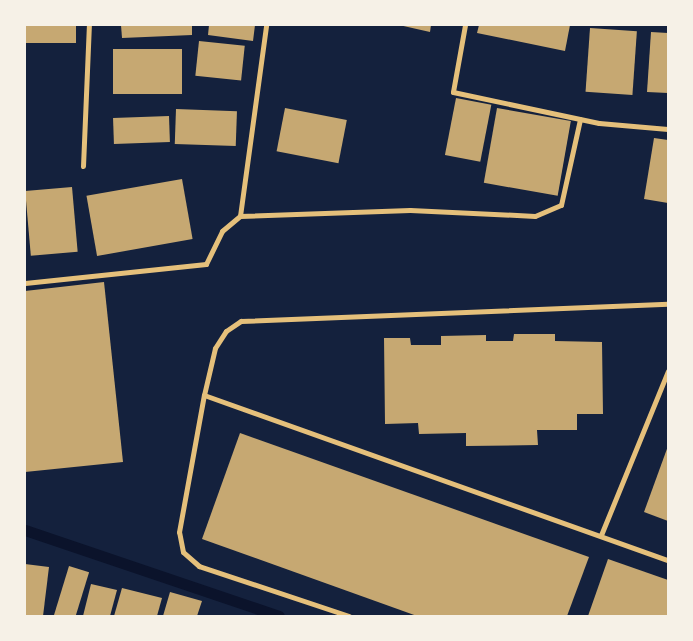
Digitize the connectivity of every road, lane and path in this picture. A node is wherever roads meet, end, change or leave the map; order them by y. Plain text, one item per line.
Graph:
1 (89, 25) edge
2 (266, 25) edge
3 (465, 25) edge
4 (580, 119) junction
5 (668, 129) edge
6 (83, 166) dead end
7 (240, 216) junction
8 (25, 282) edge
9 (668, 304) edge
10 (668, 371) edge
11 (204, 395) junction
12 (601, 535) junction
13 (668, 560) edge
14 (349, 616) edge

1 - 6 street
2 - 7 street
3 - 4 street
4 - 5 street
4 - 7 street
7 - 8 street
9 - 11 street
10 - 12 street
11 - 12 street
11 - 14 street
12 - 13 street

